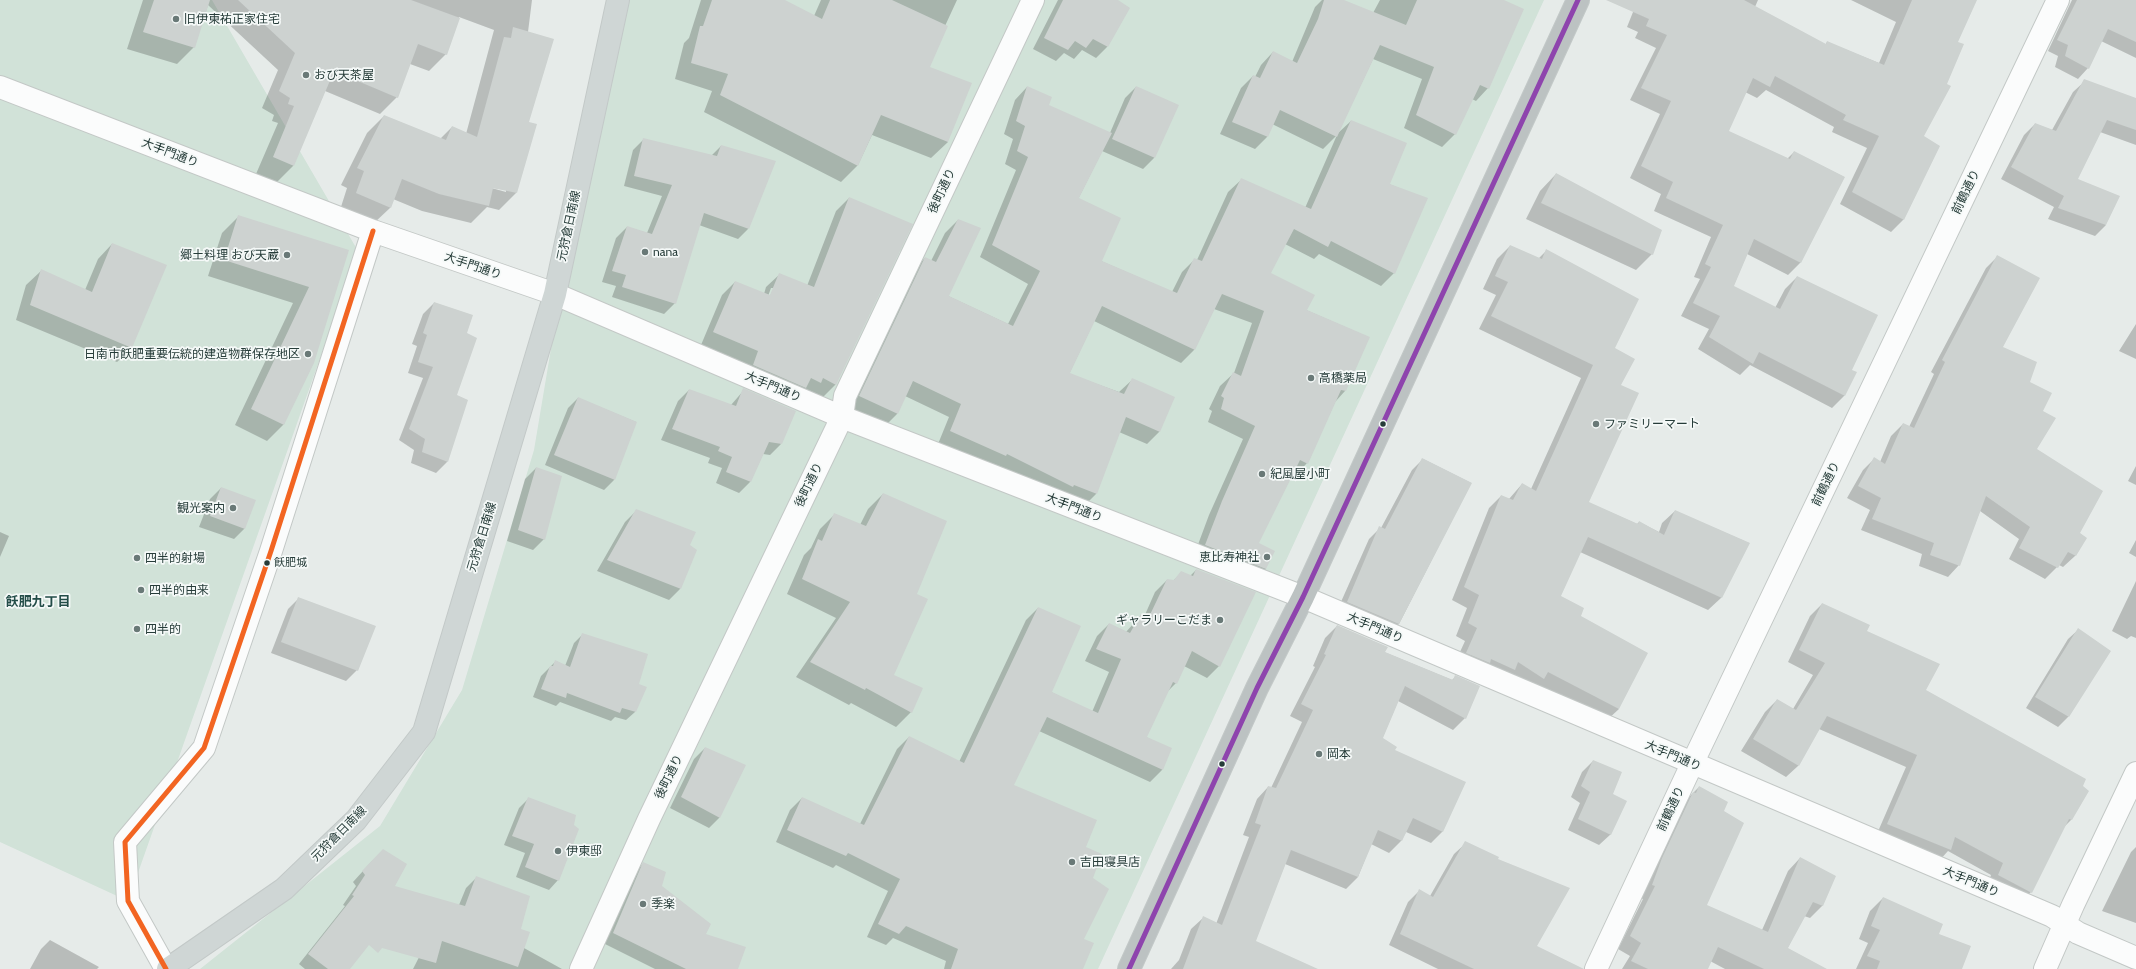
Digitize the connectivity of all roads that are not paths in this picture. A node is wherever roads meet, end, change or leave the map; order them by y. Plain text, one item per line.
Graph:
1 (618, 0) edge
2 (1033, 0) edge
3 (1578, 0) edge
4 (2058, 0) edge
5 (0, 87) edge
6 (373, 231) junction
7 (554, 294) junction
8 (842, 417) junction
9 (1303, 597) junction
10 (1692, 764) junction
11 (2136, 773) edge
12 (2065, 925) junction
13 (2136, 958) edge
14 (167, 969) edge
15 (581, 969) edge
16 (1129, 969) edge
17 (1596, 969) edge
18 (2045, 969) edge

1 - 7 main road, 元狩倉日南線
2 - 8 street, 後町通り
3 - 9 highway
4 - 10 street, 前鶴通り
5 - 6 street, 大手門通り
6 - 7 street, 大手門通り
6 - 14 street
7 - 8 street, 大手門通り
7 - 14 main road, 元狩倉日南線
8 - 9 street, 大手門通り
8 - 15 street, 後町通り
9 - 10 street, 大手門通り
9 - 16 highway
10 - 12 street, 大手門通り
10 - 17 street, 前鶴通り
11 - 12 street
12 - 13 street, 大手門通り
12 - 18 street

